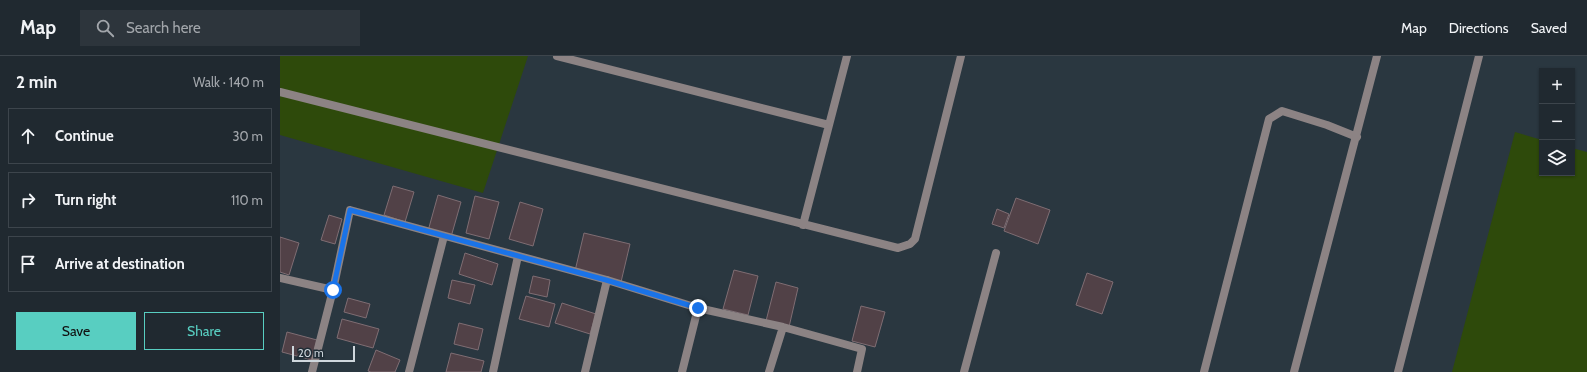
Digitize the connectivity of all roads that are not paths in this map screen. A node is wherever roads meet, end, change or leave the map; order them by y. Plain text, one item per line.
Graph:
1 (557, 56) edge
2 (847, 56) edge
3 (961, 56) edge
4 (1377, 56) edge
5 (1479, 56) edge
6 (280, 92) edge
7 (829, 125) junction
8 (1356, 137) junction
9 (803, 225) junction
10 (444, 236) junction
11 (996, 253) dead end
12 (518, 256) junction
13 (280, 278) edge
14 (606, 280) junction
15 (333, 290) junction
16 (698, 308) junction
17 (783, 327) junction
18 (312, 372) edge
19 (409, 372) edge
20 (493, 372) edge
21 (585, 372) edge
22 (682, 372) edge
23 (769, 372) edge
24 (857, 372) edge
25 (964, 372) edge
26 (1204, 372) edge
27 (1294, 372) edge
28 (1398, 372) edge

1 - 7 street
2 - 7 street
3 - 9 street
4 - 8 street
5 - 28 street
6 - 9 street
7 - 9 street
8 - 26 street
8 - 27 street
10 - 12 street
10 - 15 street
10 - 19 street
11 - 25 street
12 - 14 street
12 - 20 street
13 - 15 street
14 - 16 street
14 - 21 street
15 - 18 street
16 - 17 street
16 - 22 street
17 - 23 street
17 - 24 street

